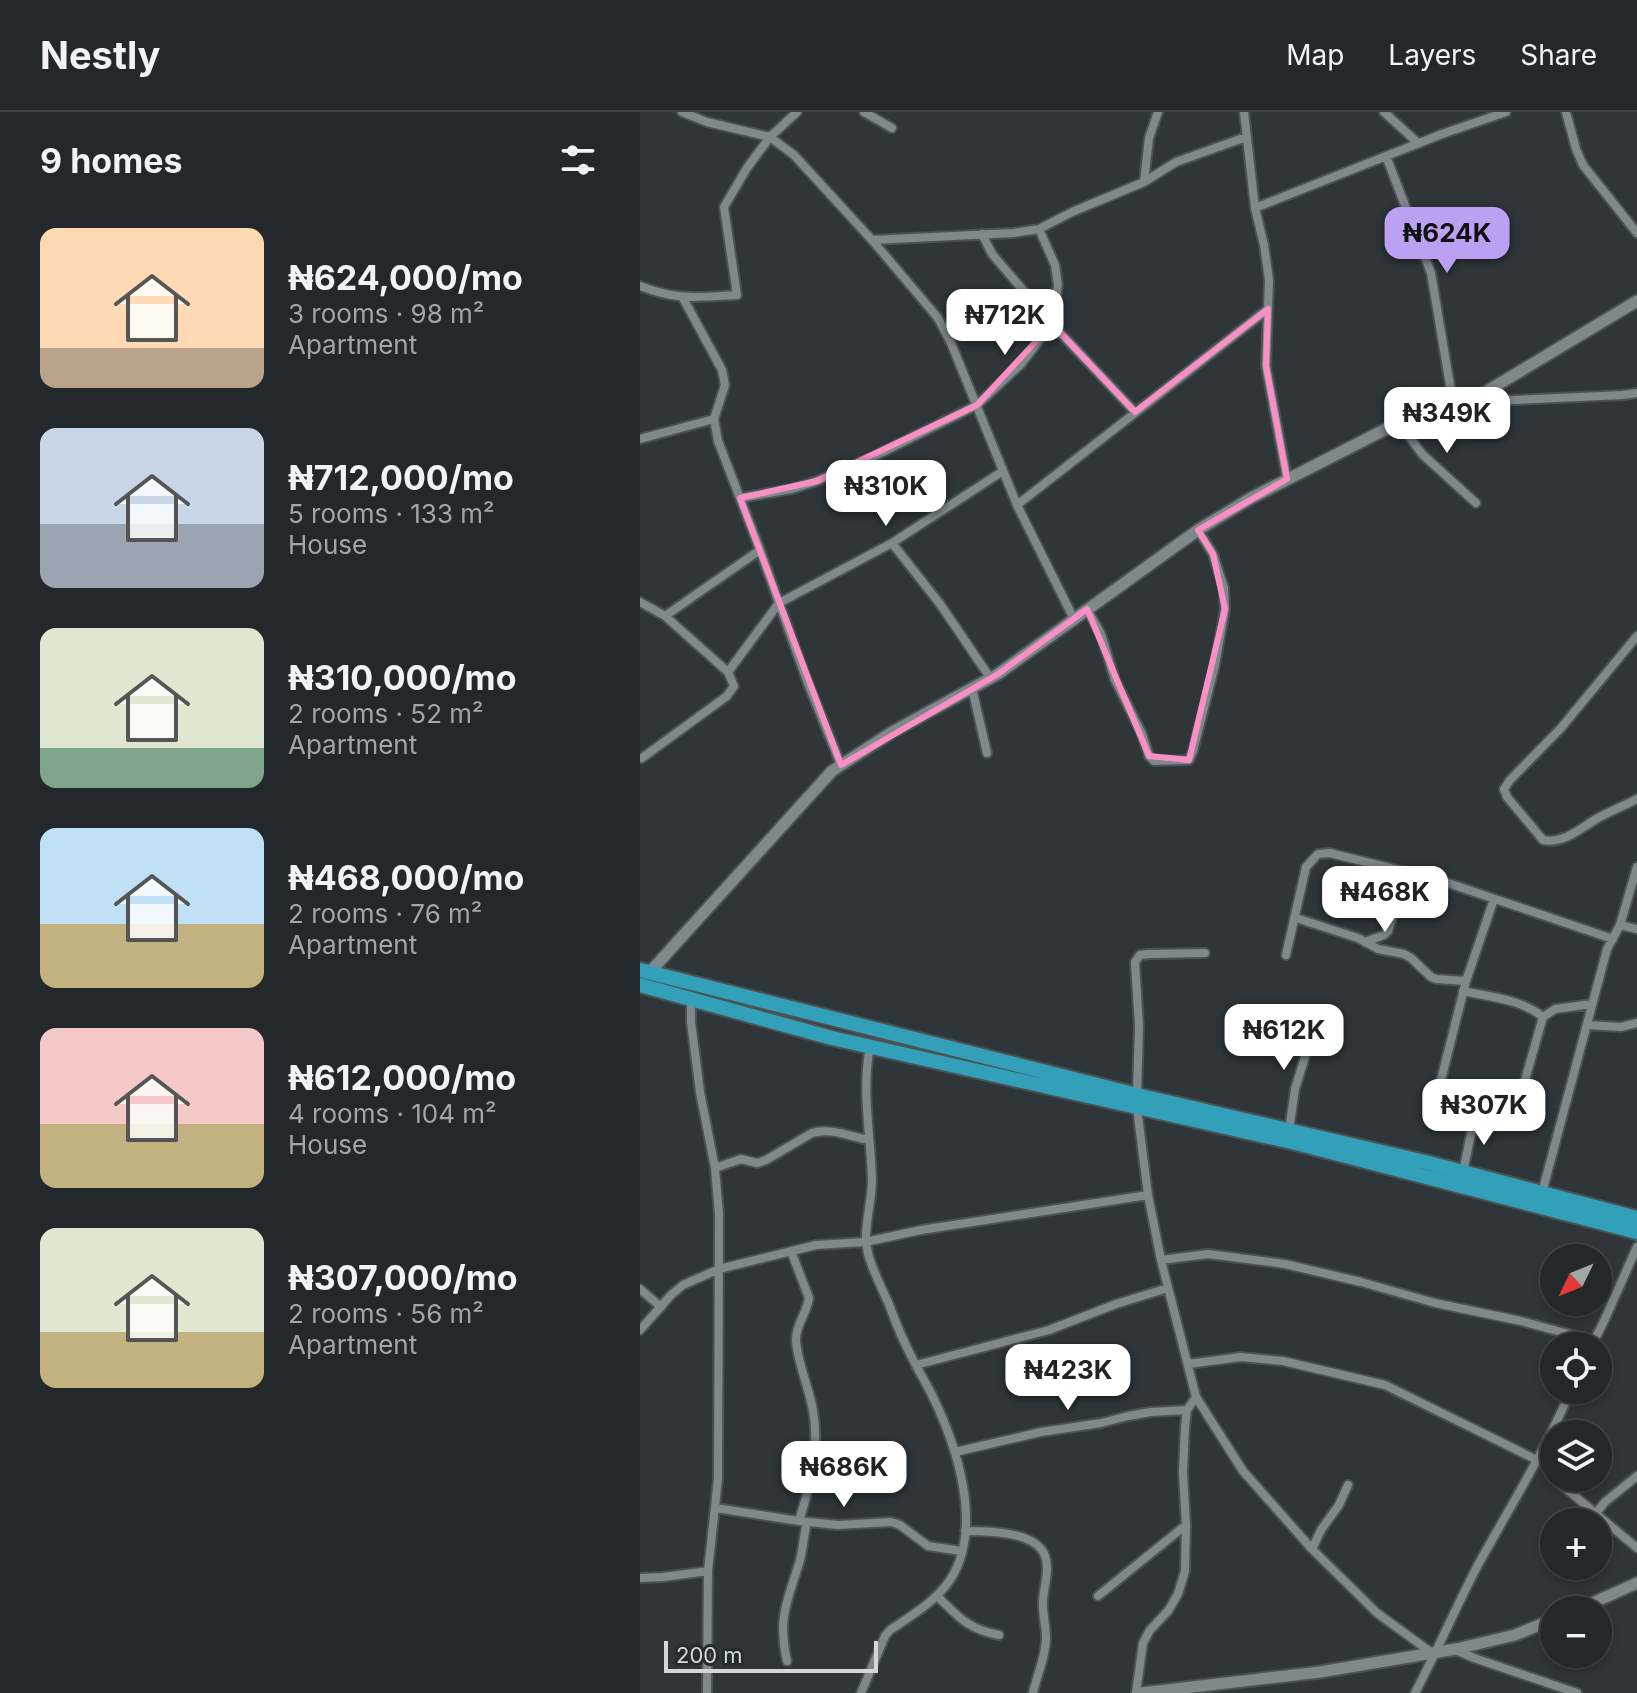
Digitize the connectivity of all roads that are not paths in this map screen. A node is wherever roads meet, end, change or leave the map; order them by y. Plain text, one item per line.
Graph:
1 (682, 112) edge
2 (797, 112) edge
3 (864, 112) edge
4 (1158, 112) edge
5 (1244, 112) edge
6 (1384, 112) edge
7 (1506, 112) edge
8 (1566, 112) edge
9 (892, 128) dead end
10 (770, 137) junction
11 (1246, 137) junction
12 (1418, 143) junction
13 (1386, 156) junction
14 (1144, 182) junction
15 (1255, 208) junction
16 (1039, 229) junction
17 (1637, 233) edge
18 (982, 234) junction
19 (872, 240) junction
20 (640, 286) edge
21 (683, 298) junction
22 (1637, 301) edge
23 (1268, 309) junction
24 (1052, 324) junction
25 (1637, 393) edge
26 (1469, 402) junction
27 (977, 405) junction
28 (1454, 409) junction
29 (1135, 412) junction
30 (714, 419) junction
31 (1400, 424) junction
32 (640, 439) edge
33 (1003, 471) junction
34 (1287, 479) junction
35 (740, 498) junction
36 (1476, 503) dead end
37 (1017, 505) junction
38 (1198, 530) junction
39 (892, 543) junction
40 (760, 550) junction
41 (640, 602) edge
42 (779, 603) junction
43 (1087, 609) junction
44 (665, 616) junction
45 (1074, 619) junction
46 (1637, 636) edge
47 (728, 672) junction
48 (991, 679) junction
49 (972, 688) junction
50 (987, 753) dead end
51 (642, 758) dead end
52 (841, 765) junction
53 (1637, 799) edge
54 (1637, 867) edge
55 (1406, 873) junction
56 (1494, 899) junction
57 (1296, 918) junction
58 (1620, 925) junction
59 (1637, 929) edge
60 (1613, 939) junction
61 (1365, 942) junction
62 (1205, 953) dead end
63 (1286, 955) dead end
64 (643, 976) edge
65 (1466, 981) junction
66 (1463, 991) junction
67 (691, 1000) junction
68 (1592, 1004) junction
69 (1319, 1012) dead end
70 (1543, 1017) junction
71 (1637, 1023) edge
72 (1587, 1025) junction
73 (870, 1047) junction
74 (1137, 1102) junction
75 (1475, 1115) junction
76 (1288, 1136) junction
77 (869, 1140) junction
78 (715, 1168) junction
79 (1463, 1172) junction
80 (1542, 1193) junction
81 (1148, 1195) junction
82 (1636, 1220) edge
83 (865, 1242) junction
84 (1637, 1247) edge
85 (791, 1251) junction
86 (1161, 1260) junction
87 (719, 1269) junction
88 (1168, 1288) junction
89 (640, 1289) edge
90 (661, 1307) junction
91 (640, 1330) edge
92 (1555, 1332) edge
93 (1598, 1332) edge
94 (1188, 1364) junction
95 (916, 1365) junction
96 (1196, 1397) junction
97 (1564, 1404) edge
98 (1187, 1410) junction
99 (955, 1452) junction
100 (1537, 1460) junction
101 (1637, 1476) edge
102 (1348, 1485) dead end
103 (1570, 1492) edge
104 (716, 1508) junction
105 (1590, 1508) edge
106 (1600, 1508) edge
107 (803, 1522) junction
108 (1186, 1525) junction
109 (1612, 1527) edge
110 (965, 1531) junction
111 (1637, 1548) edge
112 (1312, 1549) junction
113 (961, 1551) junction
114 (708, 1571) junction
115 (640, 1578) edge
116 (1637, 1583) edge
117 (937, 1596) junction
118 (1098, 1596) dead end
119 (1608, 1596) edge
120 (1540, 1625) edge
121 (999, 1635) dead end
122 (1456, 1649) junction
123 (1434, 1653) junction
124 (787, 1661) dead end
125 (1174, 1691) edge
126 (707, 1693) edge
127 (861, 1693) edge
128 (1033, 1693) edge
129 (1138, 1693) edge
130 (1415, 1693) edge
131 (1577, 1693) edge

1 - 10 street
2 - 10 street
3 - 9 street
4 - 14 street
5 - 11 street
6 - 12 street
7 - 12 street
8 - 17 street
10 - 19 street
10 - 21 street
11 - 14 street
11 - 15 street
12 - 13 street
13 - 15 street
13 - 28 street
14 - 16 street
15 - 23 street
16 - 18 street
16 - 24 street
18 - 19 street
18 - 24 street
19 - 27 street
20 - 21 street
21 - 30 street
22 - 26 street
23 - 29 street
23 - 34 street
24 - 27 street
24 - 29 street
25 - 26 street
26 - 28 street
27 - 33 street
27 - 35 street
28 - 31 street
29 - 37 street
30 - 32 street
30 - 35 street
31 - 34 street
31 - 36 street
33 - 37 street
33 - 39 street
34 - 38 street
35 - 40 street
37 - 45 street
38 - 43 street
38 - 43 street
39 - 42 street
39 - 48 street
40 - 42 street
40 - 44 street
41 - 44 street
42 - 47 street
42 - 52 street
43 - 45 street
44 - 47 street
45 - 48 street
46 - 53 street
47 - 51 street
48 - 49 street
49 - 50 street
49 - 52 street
52 - 64 street
54 - 58 street
55 - 56 street
55 - 57 street
55 - 61 street
56 - 60 street
56 - 65 street
57 - 61 street
57 - 63 street
58 - 59 street
58 - 60 street
60 - 68 street
61 - 65 street
62 - 74 street
64 - 67 highway
64 - 74 highway
65 - 66 street
66 - 70 street
66 - 75 street
67 - 73 highway
67 - 78 street
68 - 70 street
68 - 72 street
69 - 76 street
70 - 75 street
71 - 72 street
72 - 80 street
73 - 74 highway
73 - 77 street
74 - 76 highway
74 - 81 street
75 - 79 street
76 - 79 highway
76 - 82 highway
77 - 78 street
77 - 83 street
78 - 87 street
79 - 80 highway
80 - 82 highway
81 - 83 street
81 - 86 street
83 - 85 street
83 - 95 street
84 - 93 street
85 - 87 street
85 - 107 street
86 - 88 street
86 - 92 street
87 - 90 street
87 - 104 street
88 - 94 street
88 - 95 street
89 - 90 street
90 - 91 street
94 - 96 street
94 - 100 street
95 - 99 street
96 - 98 street
96 - 112 street
97 - 100 street
98 - 99 street
98 - 108 street
99 - 110 street
100 - 123 street
101 - 106 street
102 - 112 street
103 - 105 street
104 - 107 street
104 - 114 street
107 - 113 street
107 - 124 street
108 - 118 street
108 - 129 street
109 - 111 street
110 - 113 street
110 - 128 street
112 - 123 street
113 - 117 street
114 - 115 street
114 - 126 street
116 - 119 street
117 - 121 street
117 - 127 street
120 - 122 street
122 - 123 street
122 - 131 street
123 - 125 street
123 - 130 street
125 - 129 street

